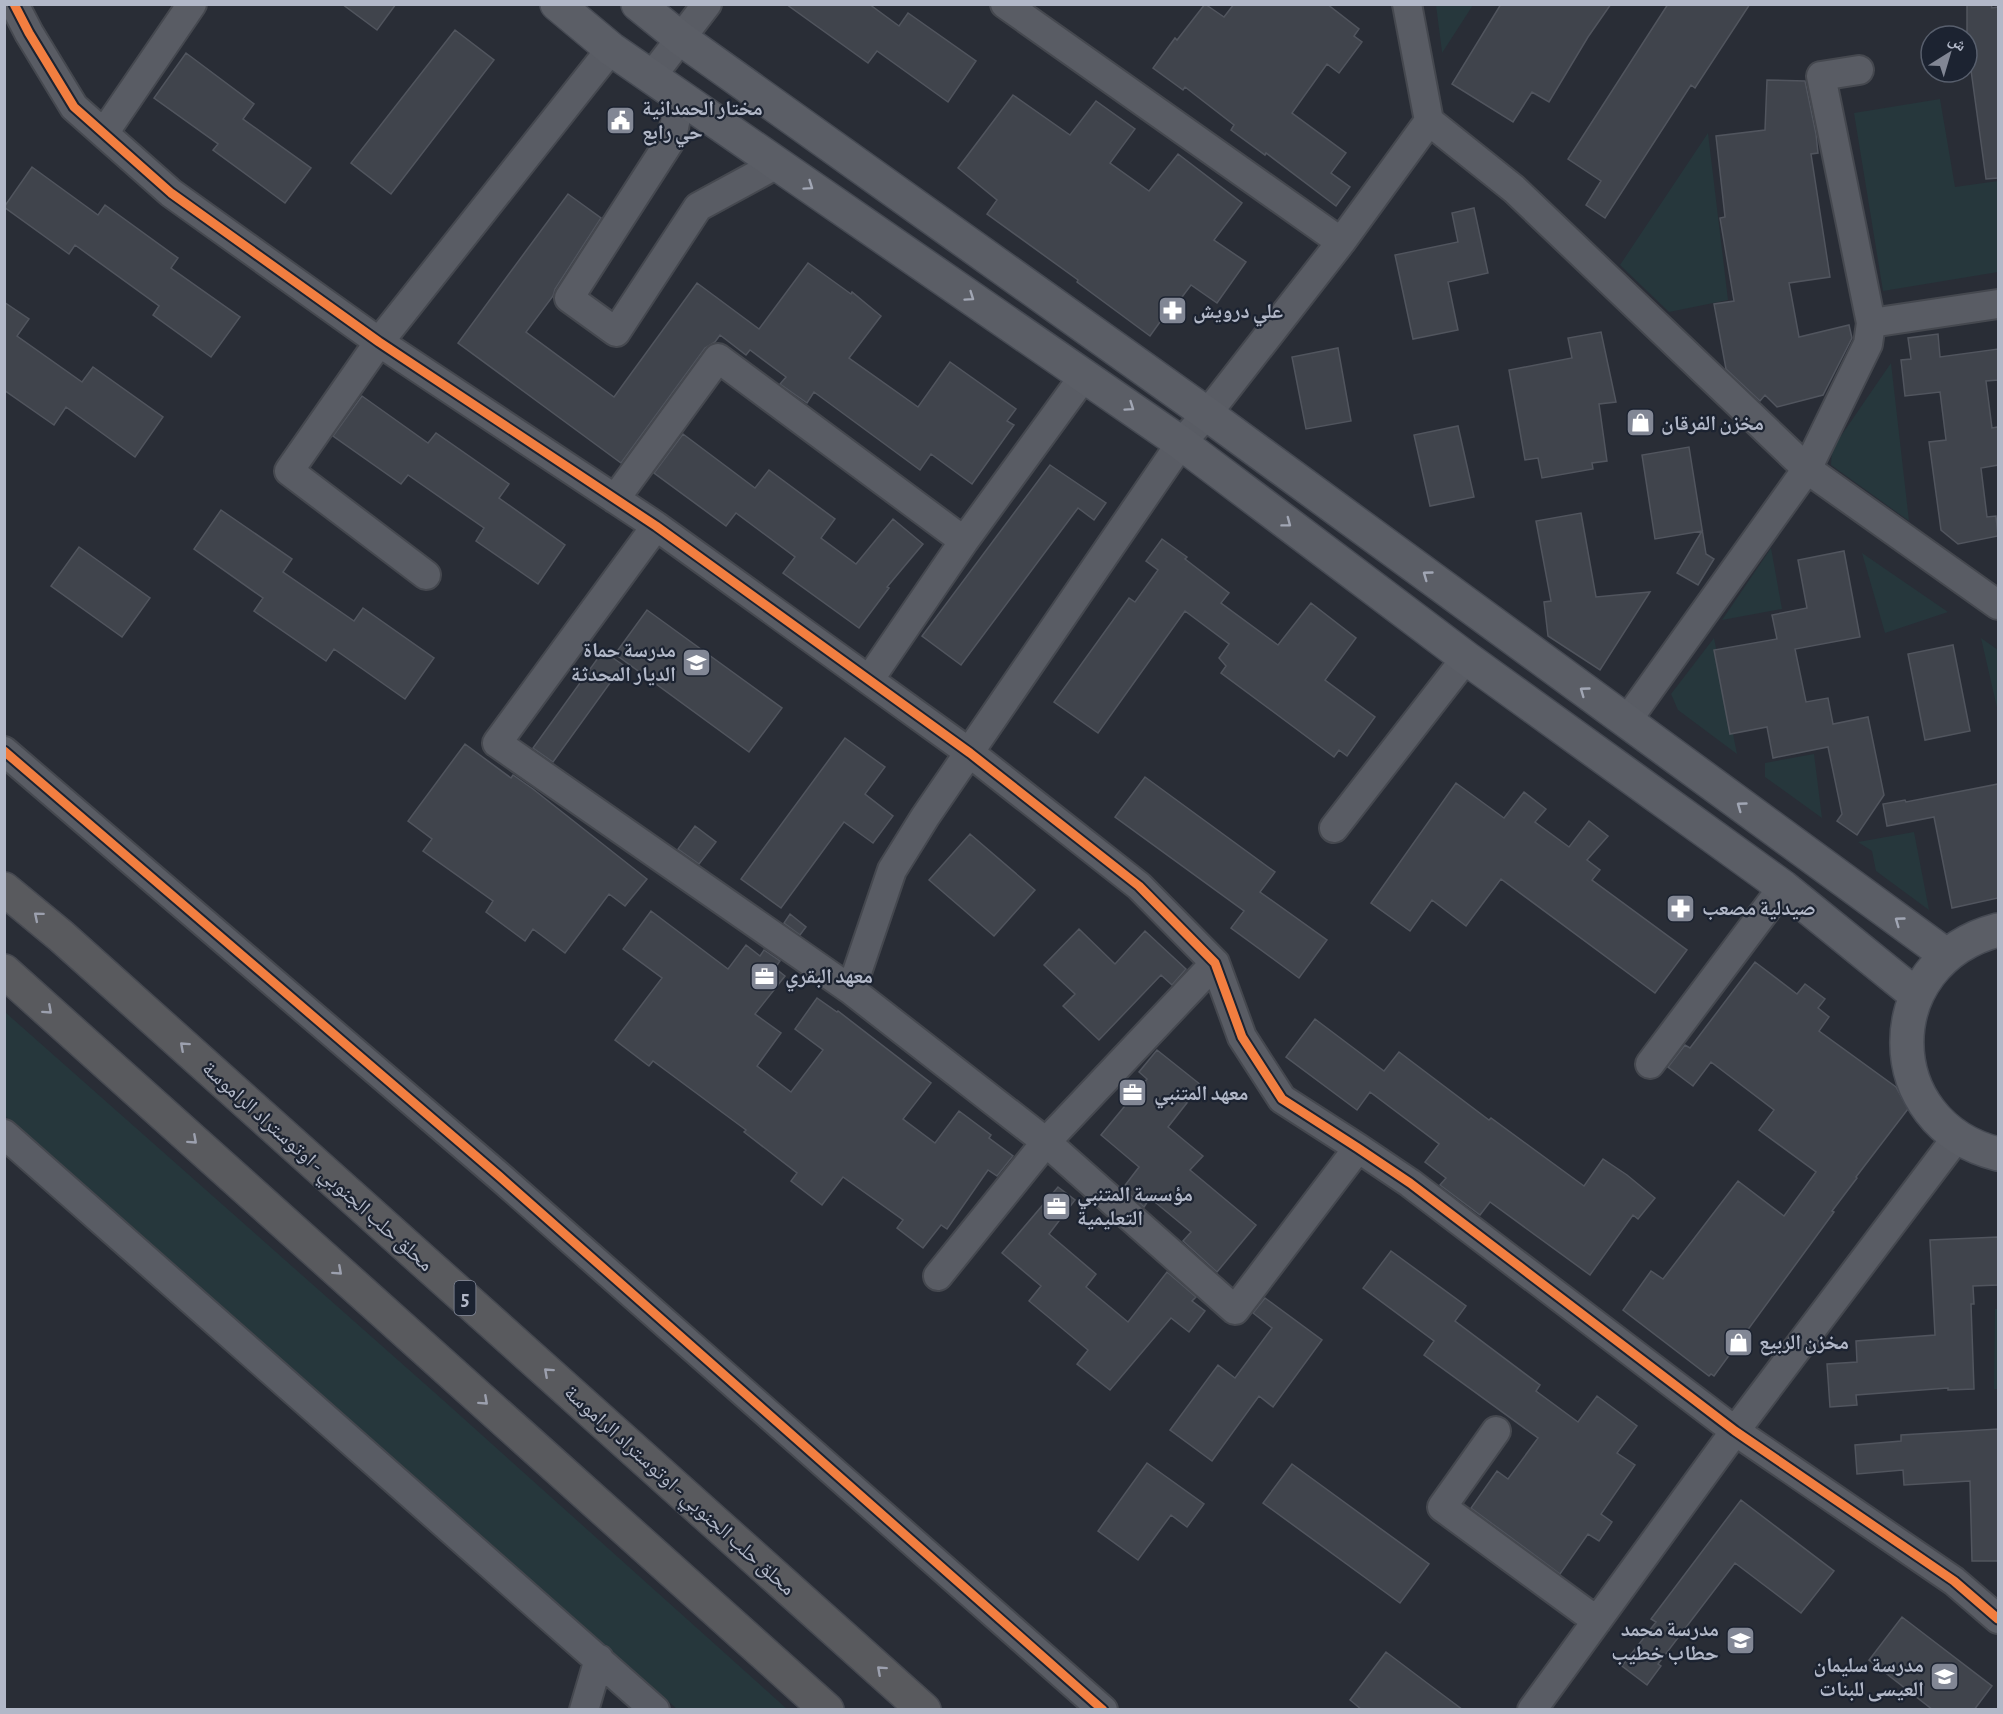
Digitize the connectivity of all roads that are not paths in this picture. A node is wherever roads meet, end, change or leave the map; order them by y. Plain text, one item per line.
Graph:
1 (14, 4) edge
2 (192, 4) edge
3 (557, 4) edge
4 (638, 4) edge
5 (707, 4) edge
6 (1005, 4) edge
7 (1407, 4) edge
8 (680, 38) junction
9 (611, 49) junction
10 (1859, 70) dead end
11 (651, 77) junction
12 (680, 97) junction
13 (1430, 121) junction
14 (104, 133) junction
15 (777, 164) junction
16 (1341, 242) junction
17 (1998, 304) edge
18 (1871, 323) junction
19 (379, 342) junction
20 (1084, 376) junction
21 (1207, 414) junction
22 (1181, 443) junction
23 (1807, 469) junction
24 (615, 499) junction
25 (656, 525) junction
26 (964, 541) junction
27 (426, 575) dead end
28 (1998, 605) edge
29 (1466, 658) junction
30 (869, 680) junction
31 (1626, 722) junction
32 (4, 751) edge
33 (970, 753) junction
34 (1334, 828) dead end
35 (1783, 887) junction
36 (4, 889) edge
37 (1998, 930) edge
38 (1946, 955) junction
39 (1215, 963) junction
40 (4, 971) edge
41 (851, 990) junction
42 (1916, 995) junction
43 (1650, 1064) dead end
44 (4, 1134) edge
45 (1957, 1137) junction
46 (1046, 1142) junction
47 (1358, 1148) junction
48 (1998, 1154) edge
49 (938, 1276) dead end
50 (1496, 1431) dead end
51 (1735, 1431) junction
52 (1998, 1619) edge
53 (1597, 1621) junction
54 (599, 1659) junction
55 (584, 1710) edge
56 (655, 1710) edge
57 (827, 1710) edge
58 (924, 1710) edge
59 (1103, 1710) edge
60 (1532, 1710) edge

1 - 14 street
2 - 14 street
3 - 9 main road
4 - 8 main road
5 - 8 street
6 - 16 street
7 - 13 street
8 - 11 street
8 - 21 main road
9 - 11 main road
9 - 19 street
10 - 18 street
11 - 12 main road
12 - 15 main road
12 - 15 street
13 - 16 street
13 - 23 street
14 - 19 street
15 -> 20 main road
16 - 21 street
17 - 18 street
18 - 23 street
19 - 24 street
19 - 27 street
20 -> 22 main road
20 - 26 street
21 - 22 street
31 -> 21 main road
22 -> 29 main road
22 - 33 street
23 - 28 street
23 - 31 street
24 - 25 street
24 - 26 street
25 - 30 street
25 - 41 street
26 - 30 street
29 - 34 street
29 - 35 main road
30 - 33 street
38 -> 31 main road
32 - 59 street
33 - 39 street
33 - 41 street
35 - 42 main road
35 - 43 street
58 -> 36 highway, محلق حلب الجنوبي - اوتوستراد الراموسة / 5
37 - 38 main road
38 - 42 main road
39 - 46 street
39 - 47 street
40 -> 57 highway
41 - 46 street
42 - 45 main road
44 - 54 street
45 - 48 main road
45 - 51 street
46 - 47 street
46 - 49 street
47 - 51 street
50 - 53 street
51 - 52 street
51 - 53 street
53 - 60 street
54 - 55 street
54 - 56 street

